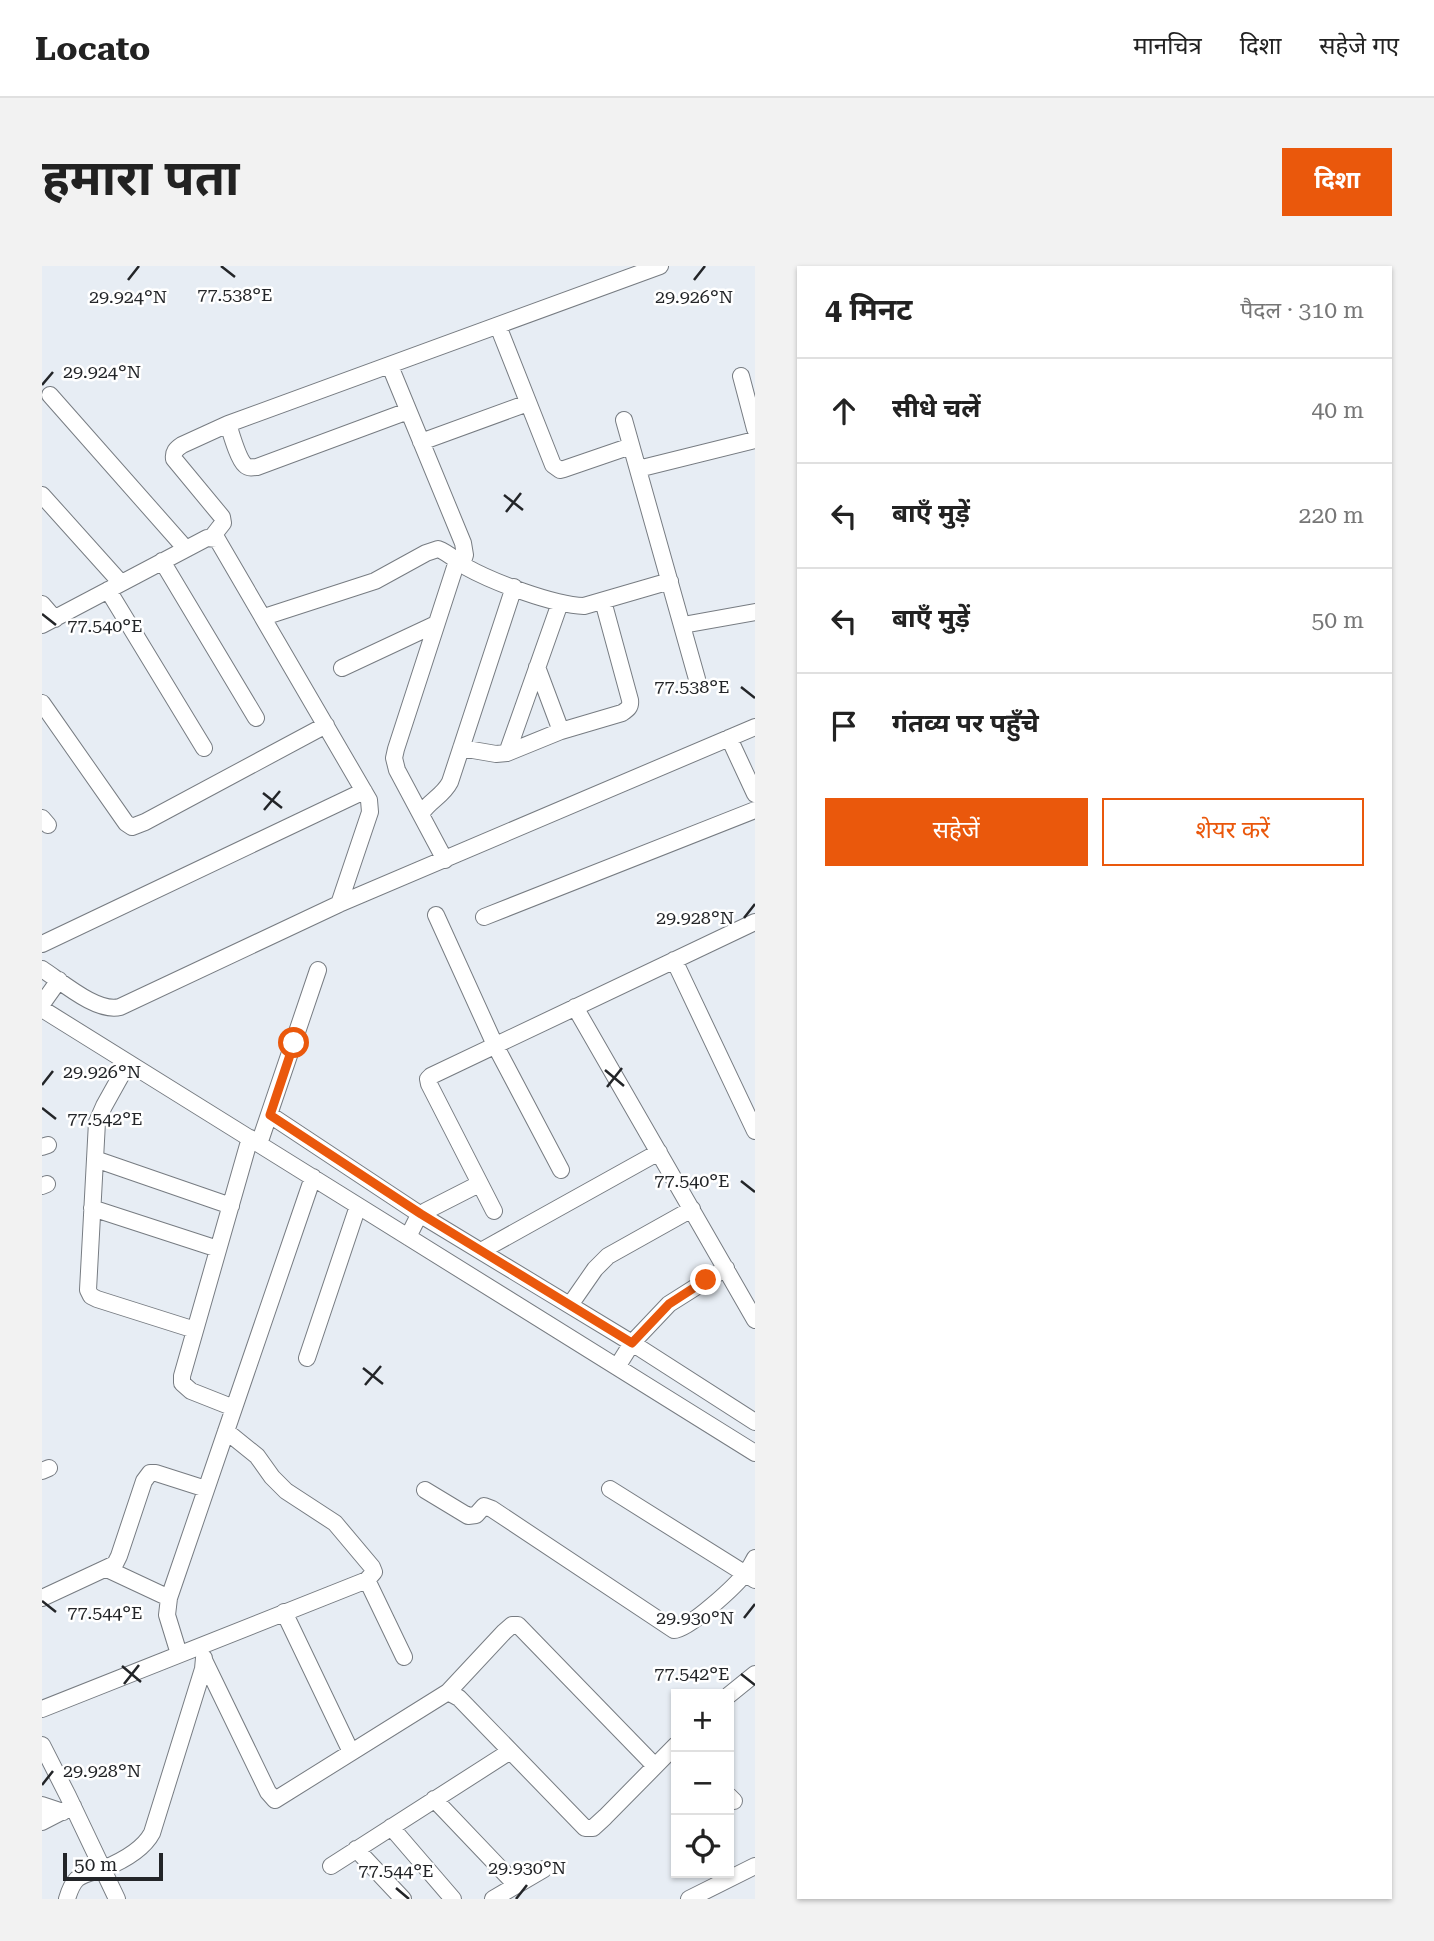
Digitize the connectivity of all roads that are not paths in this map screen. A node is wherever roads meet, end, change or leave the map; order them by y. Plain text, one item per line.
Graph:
1 (660, 266) edge
2 (498, 326) junction
3 (390, 366) junction
4 (741, 376) dead end
5 (50, 395) dead end
6 (528, 403) junction
7 (408, 411) junction
8 (624, 420) dead end
9 (228, 424) junction
10 (755, 429) edge
11 (755, 440) edge
12 (421, 443) junction
13 (631, 446) junction
14 (638, 469) junction
15 (42, 495) edge
16 (212, 537) junction
17 (186, 549) junction
18 (162, 561) junction
19 (459, 562) junction
20 (670, 581) junction
21 (114, 587) junction
22 (514, 587) junction
23 (603, 601) junction
24 (42, 604) edge
25 (560, 604) junction
26 (755, 612) edge
27 (264, 617) junction
28 (48, 622) edge
29 (436, 624) junction
30 (683, 625) junction
31 (537, 667) junction
32 (342, 668) dead end
33 (697, 679) dead end
34 (42, 703) edge
35 (257, 718) dead end
36 (327, 725) junction
37 (755, 727) edge
38 (561, 731) junction
39 (729, 738) junction
40 (204, 748) dead end
41 (461, 748) junction
42 (507, 753) junction
43 (364, 790) junction
44 (755, 794) edge
45 (755, 810) edge
46 (421, 814) junction
47 (445, 860) junction
48 (339, 904) junction
49 (436, 915) dead end
50 (484, 917) dead end
51 (755, 922) edge
52 (42, 943) edge
53 (674, 960) junction
54 (42, 969) edge
55 (318, 970) dead end
56 (48, 996) edge
57 (575, 1007) junction
58 (495, 1045) junction
59 (128, 1063) junction
60 (755, 1131) edge
61 (261, 1132) junction
62 (659, 1152) junction
63 (95, 1158) junction
64 (561, 1170) dead end
65 (313, 1177) junction
66 (480, 1184) junction
67 (231, 1206) junction
68 (358, 1206) junction
69 (92, 1208) junction
70 (692, 1209) junction
71 (494, 1211) dead end
72 (414, 1225) junction
73 (218, 1249) junction
74 (481, 1251) junction
75 (726, 1268) junction
76 (570, 1305) junction
77 (755, 1320) edge
78 (195, 1330) junction
79 (624, 1355) junction
80 (307, 1358) dead end
81 (234, 1408) junction
82 (755, 1422) edge
83 (226, 1431) junction
84 (755, 1453) edge
85 (206, 1489) junction
86 (610, 1489) dead end
87 (425, 1490) dead end
88 (755, 1558) edge
89 (107, 1569) junction
90 (750, 1577) edge
91 (367, 1580) junction
92 (42, 1598) edge
93 (169, 1598) junction
94 (284, 1612) junction
95 (202, 1653) junction
96 (179, 1654) junction
97 (404, 1657) dead end
98 (755, 1675) edge
99 (734, 1691) edge
100 (448, 1692) junction
101 (42, 1709) edge
102 (42, 1745) edge
103 (671, 1750) edge
104 (351, 1752) junction
105 (509, 1752) junction
106 (655, 1766) junction
107 (435, 1799) junction
108 (42, 1805) edge
109 (68, 1809) junction
110 (42, 1822) edge
111 (391, 1827) junction
112 (356, 1849) junction
113 (331, 1866) dead end
114 (755, 1866) edge
115 (104, 1868) junction
116 (544, 1869) dead end
117 (516, 1885) junction
118 (67, 1899) edge
119 (117, 1899) edge
120 (403, 1899) edge
121 (453, 1899) edge
122 (493, 1899) edge
123 (689, 1899) edge

1 - 2 street
2 - 3 street
2 - 6 street
3 - 7 street
3 - 9 street
4 - 10 street
5 - 17 street
6 - 12 street
6 - 13 street
7 - 9 street
7 - 12 street
8 - 13 street
9 - 16 street
11 - 14 street
12 - 19 street
13 - 14 street
14 - 20 street
15 - 21 street
16 - 17 street
16 - 27 street
17 - 18 street
18 - 21 street
18 - 35 street
19 - 22 street
19 - 27 street
19 - 29 street
20 - 23 street
20 - 30 street
21 - 28 street
21 - 40 street
22 - 25 street
22 - 41 street
23 - 25 street
23 - 38 street
24 - 28 street
25 - 31 street
26 - 30 street
27 - 36 street
29 - 32 street
29 - 46 street
30 - 33 street
31 - 38 street
31 - 42 street
34 - 36 street
36 - 43 street
37 - 39 street
38 - 42 street
39 - 44 street
39 - 47 street
41 - 42 street
41 - 46 street
43 - 48 street
43 - 52 street
45 - 50 street
46 - 47 street
47 - 48 street
48 - 56 street
49 - 58 street
51 - 53 street
53 - 57 street
53 - 60 street
54 - 56 street
55 - 61 street
56 - 59 street
57 - 58 street
57 - 62 street
58 - 64 street
58 - 66 street
59 - 61 street
59 - 63 street
61 - 65 street
61 - 67 street
61 - 72 street
62 - 70 street
62 - 74 street
63 - 67 street
63 - 69 street
65 - 68 street
65 - 81 street
66 - 71 street
66 - 72 street
67 - 73 street
68 - 72 street
68 - 80 street
69 - 73 street
69 - 78 street
70 - 75 street
70 - 76 street
72 - 74 street
72 - 79 street
73 - 78 street
74 - 76 street
75 - 77 street
75 - 79 street
76 - 79 street
78 - 81 street
79 - 82 street
79 - 84 street
81 - 83 street
83 - 85 street
83 - 91 street
85 - 89 street
85 - 93 street
86 - 90 street
87 - 90 street
88 - 90 street
89 - 92 street
89 - 93 street
91 - 94 street
91 - 97 street
93 - 96 street
94 - 95 street
94 - 104 street
95 - 96 street
95 - 104 street
95 - 115 street
96 - 101 street
98 - 99 street
100 - 104 street
100 - 105 street
100 - 106 street
102 - 109 street
103 - 106 street
105 - 106 street
105 - 107 street
107 - 111 street
107 - 117 street
108 - 109 street
109 - 110 street
109 - 115 street
111 - 112 street
111 - 121 street
112 - 113 street
112 - 120 street
114 - 123 street
115 - 118 street
115 - 119 street
116 - 117 street
117 - 122 street

